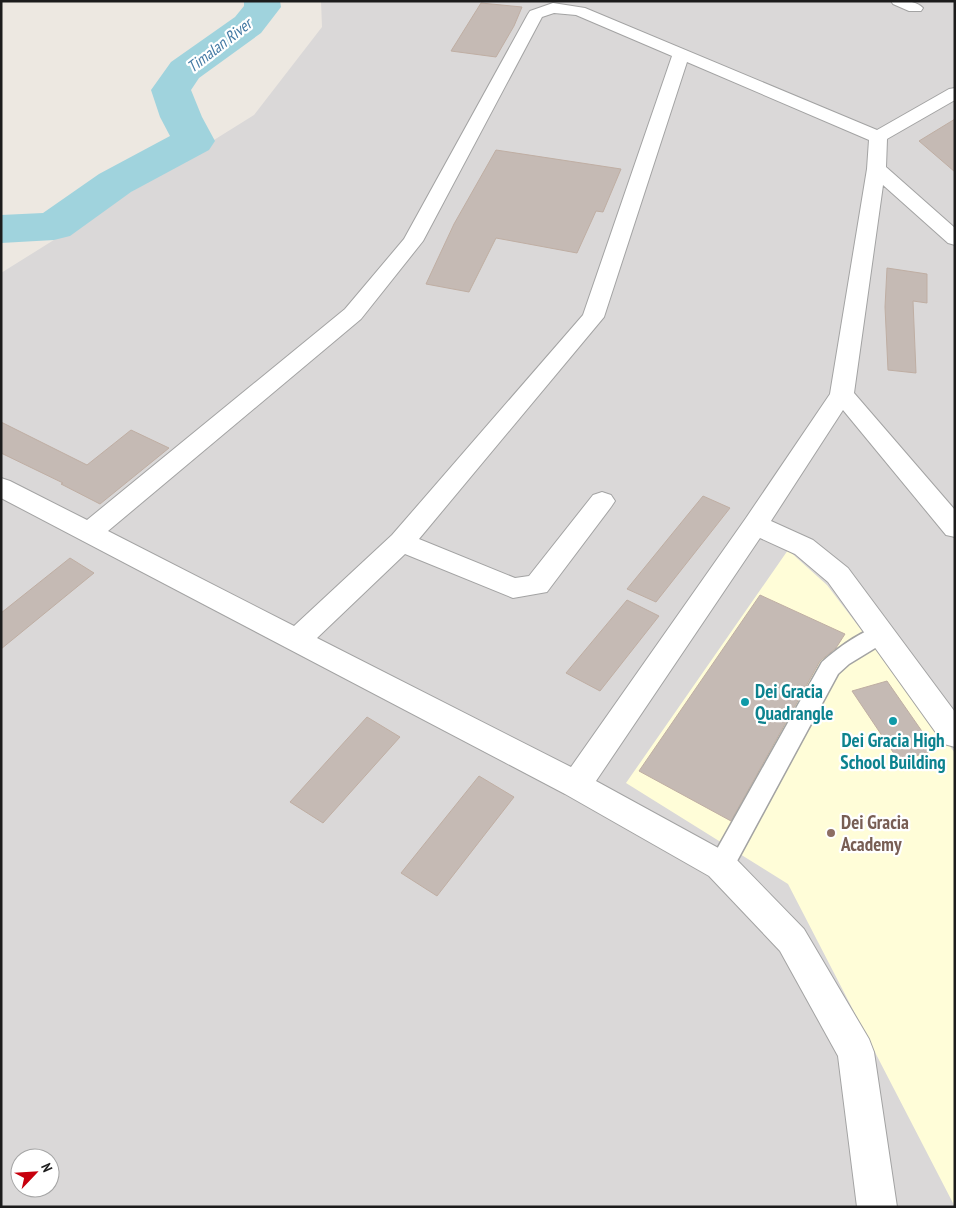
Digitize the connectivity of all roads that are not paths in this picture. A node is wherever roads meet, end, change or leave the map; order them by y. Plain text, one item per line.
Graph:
1 (898, 1) edge
2 (915, 8) dead end
3 (681, 54) junction
4 (955, 93) edge
5 (878, 137) junction
6 (876, 168) junction
7 (955, 239) edge
8 (842, 394) junction
9 (1, 487) edge
10 (602, 501) dead end
11 (755, 525) junction
12 (955, 528) edge
13 (90, 532) junction
14 (401, 542) junction
15 (882, 633) junction
16 (297, 640) junction
17 (955, 735) edge
18 (576, 785) junction
19 (721, 866) junction
20 (876, 1207) edge

1 - 2 street
3 - 5 street
3 - 13 street
3 - 14 street
4 - 5 street
5 - 6 street
6 - 7 street
6 - 8 street
8 - 11 street
8 - 12 street
9 - 13 street
10 - 14 street
11 - 15 street
11 - 18 street
13 - 16 street
14 - 16 street
15 - 17 street
15 - 19 lane
16 - 18 street
18 - 19 street
19 - 20 street

